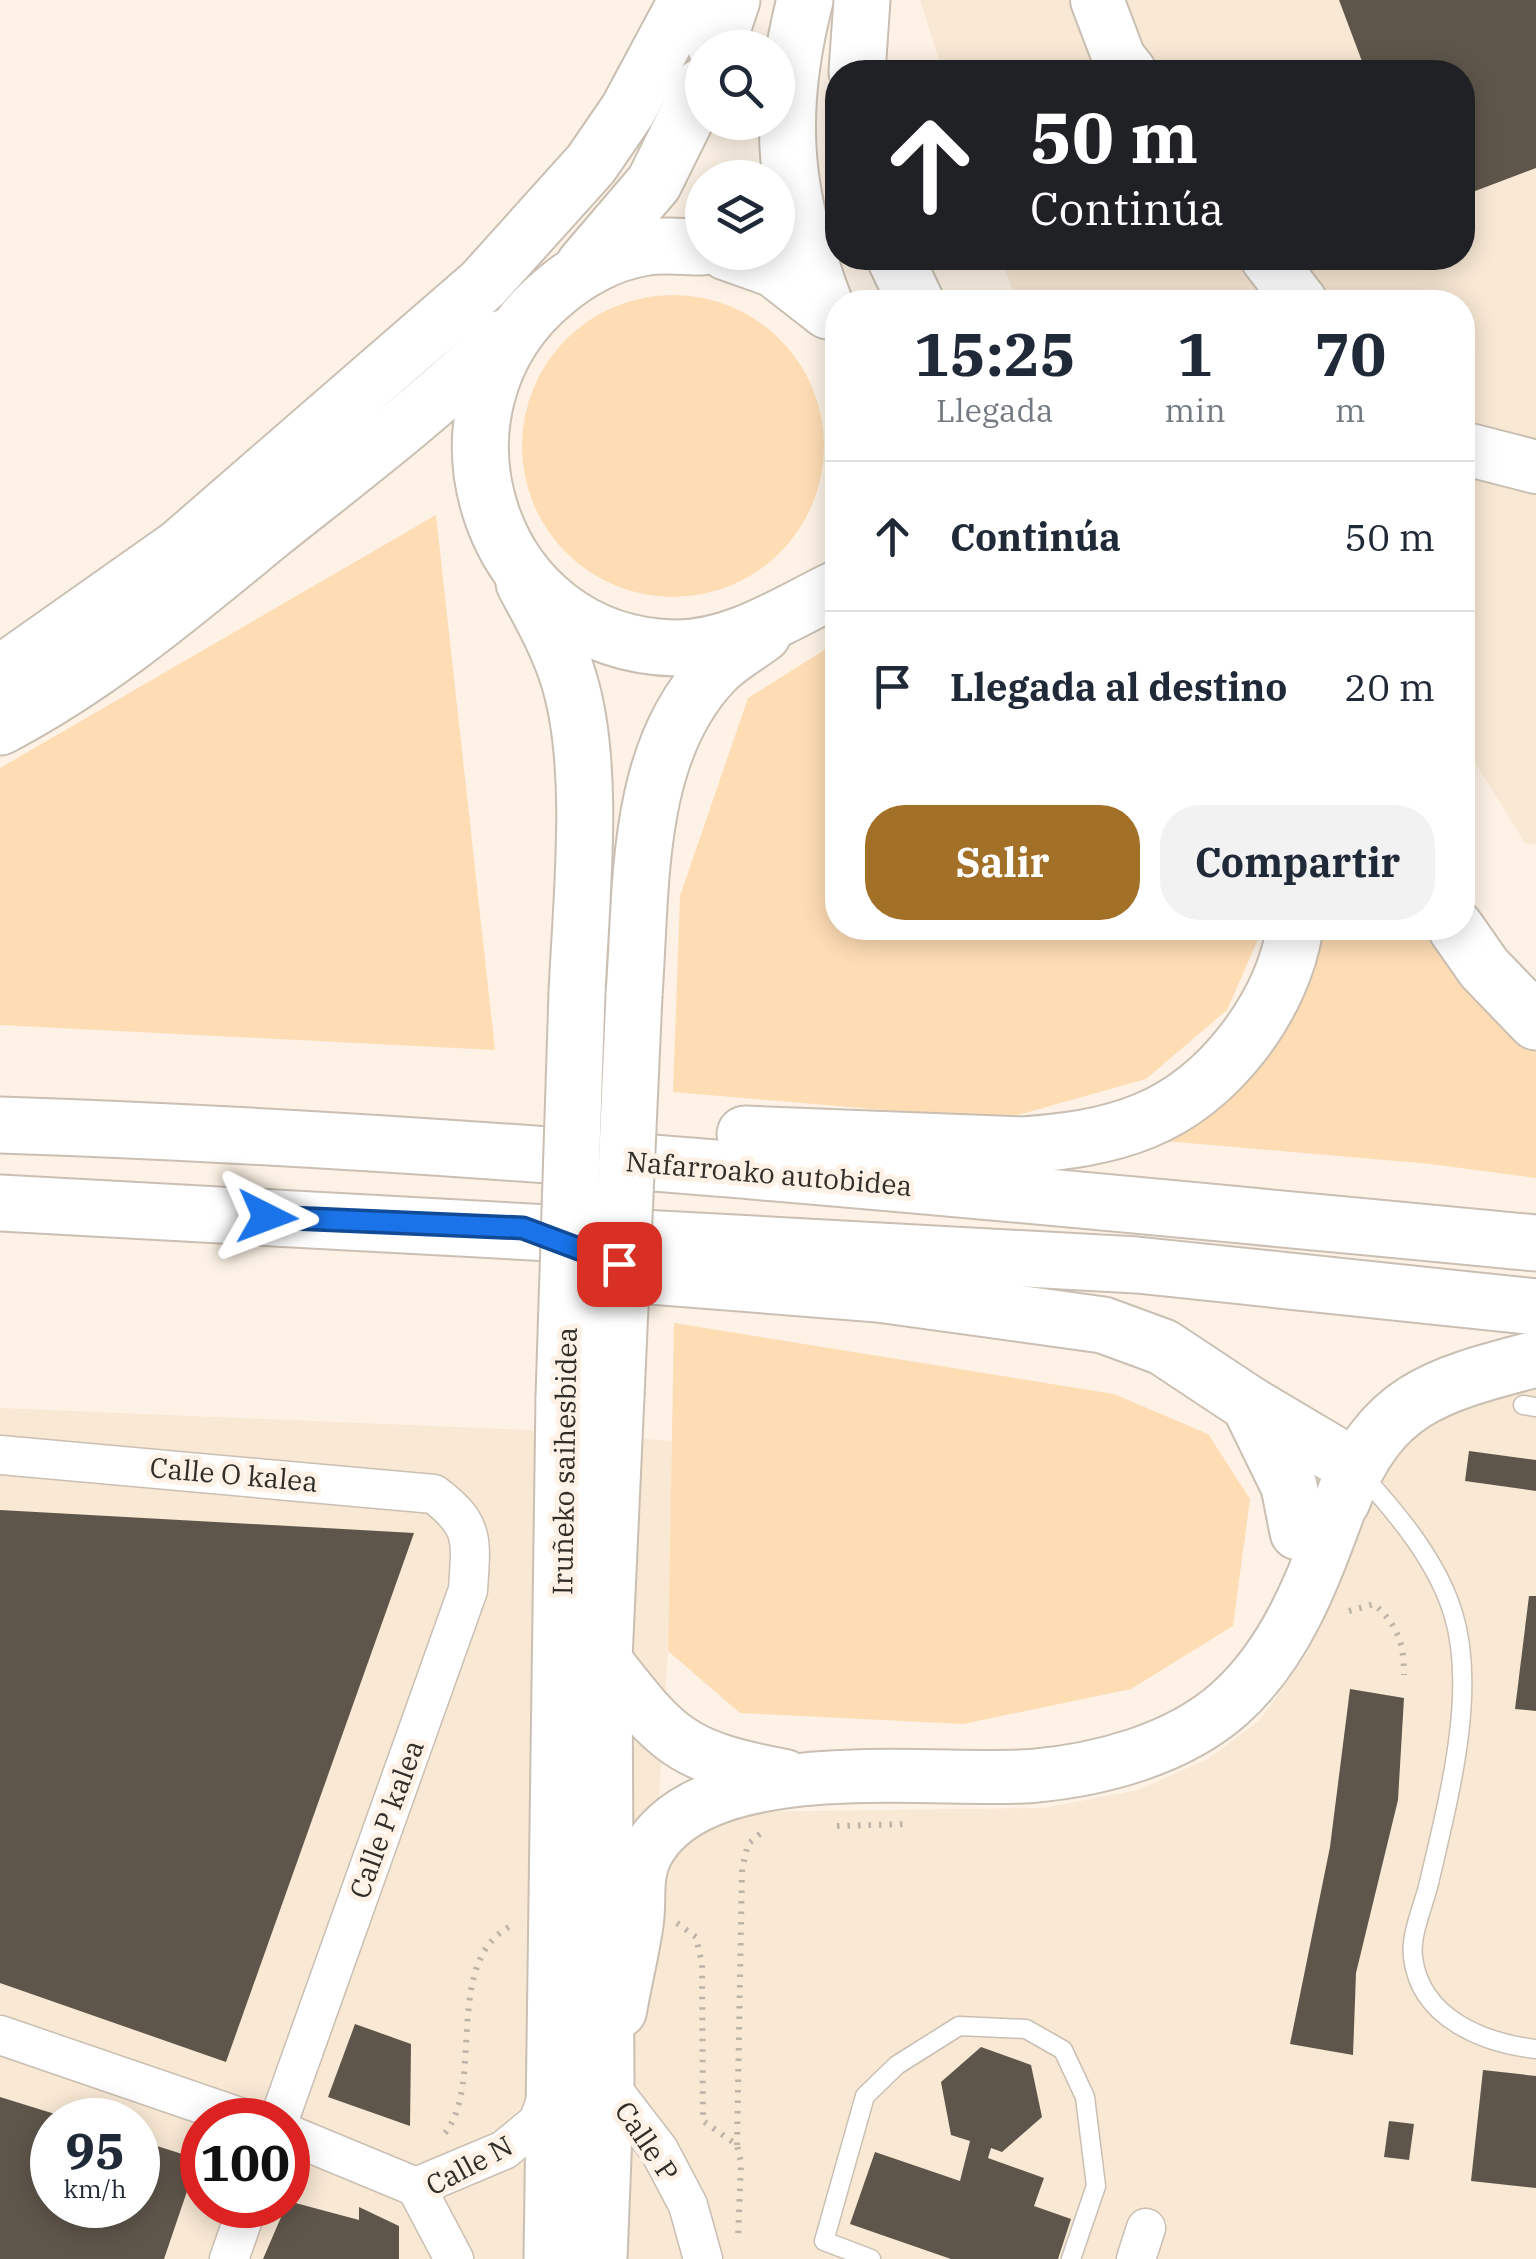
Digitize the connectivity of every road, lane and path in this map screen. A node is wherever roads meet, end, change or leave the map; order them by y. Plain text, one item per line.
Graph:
1 (687, 0) edge
2 (732, 0) edge
3 (805, 0) edge
4 (862, 0) edge
5 (1096, 0) edge
6 (722, 30) edge
7 (858, 60) edge
8 (1121, 60) edge
9 (685, 120) edge
10 (685, 247) edge
11 (775, 270) edge
12 (578, 272) junction
13 (825, 301) edge
14 (825, 312) edge
15 (525, 315) junction
16 (1475, 452) edge
17 (1536, 468) edge
18 (511, 558) junction
19 (818, 598) edge
20 (0, 674) edge
21 (0, 727) edge
22 (1291, 940) edge
23 (1464, 940) edge
24 (1536, 1022) edge
25 (0, 1096) edge
26 (0, 1125) edge
27 (0, 1203) edge
28 (523, 1228) junction
29 (1536, 1243) edge
30 (1536, 1307) edge
31 (1532, 1390) edge
32 (590, 1396) junction
33 (1249, 1404) junction
34 (0, 1456) edge
35 (1361, 1490) junction
36 (461, 1515) joint
37 (1298, 1532) junction
38 (1289, 1623) junction
39 (604, 1659) junction
40 (801, 1779) junction
41 (521, 1920) dead end
42 (661, 1920) dead end
43 (0, 2035) edge
44 (1536, 2050) edge
45 (581, 2077) junction
46 (184, 2098) edge
47 (286, 2098) edge
48 (439, 2140) dead end
49 (310, 2143) edge
50 (416, 2186) junction
51 (240, 2228) edge
52 (720, 2255) edge
53 (229, 2259) edge
54 (454, 2259) edge
55 (552, 2259) edge
56 (599, 2259) edge
57 (871, 2259) edge
58 (1071, 2259) edge

1 - 20 highway
2 - 6 highway
3 - 13 highway
4 - 7 highway
5 - 8 street
9 - 12 highway
10 - 12 highway
11 - 14 highway
12 - 15 highway
15 - 18 highway
15 - 21 highway
16 - 17 street
18 - 19 highway
18 - 32 highway, Iruñeko saihesbidea, bridge
19 - 32 highway, Iruñeko saihesbidea, bridge
22 - 25 highway
23 - 24 highway
26 - 29 highway, Nafarroako autobidea
27 - 28 highway
28 - 30 highway
28 - 33 highway
31 - 35 highway
32 - 39 highway, Iruñeko saihesbidea
32 - 45 highway, Iruñeko saihesbidea
33 - 35 highway
33 - 37 highway
34 - 36 street, Calle O kalea
35 - 37 street
35 - 38 street
35 - 44 lane
36 - 47 street, Calle P kalea
37 - 38 street
38 - 40 street
39 - 40 street
39 - 45 highway, Iruñeko saihesbidea
40 - 45 street
41 - 48 path
42 - 52 path
43 - 46 street
45 - 50 street, Calle N
45 - 52 street, Calle P
45 - 55 highway, Iruñeko saihesbidea
45 - 56 highway, Iruñeko saihesbidea
49 - 50 street
50 - 54 street, Calle N
51 - 53 street
57 - 58 lane

